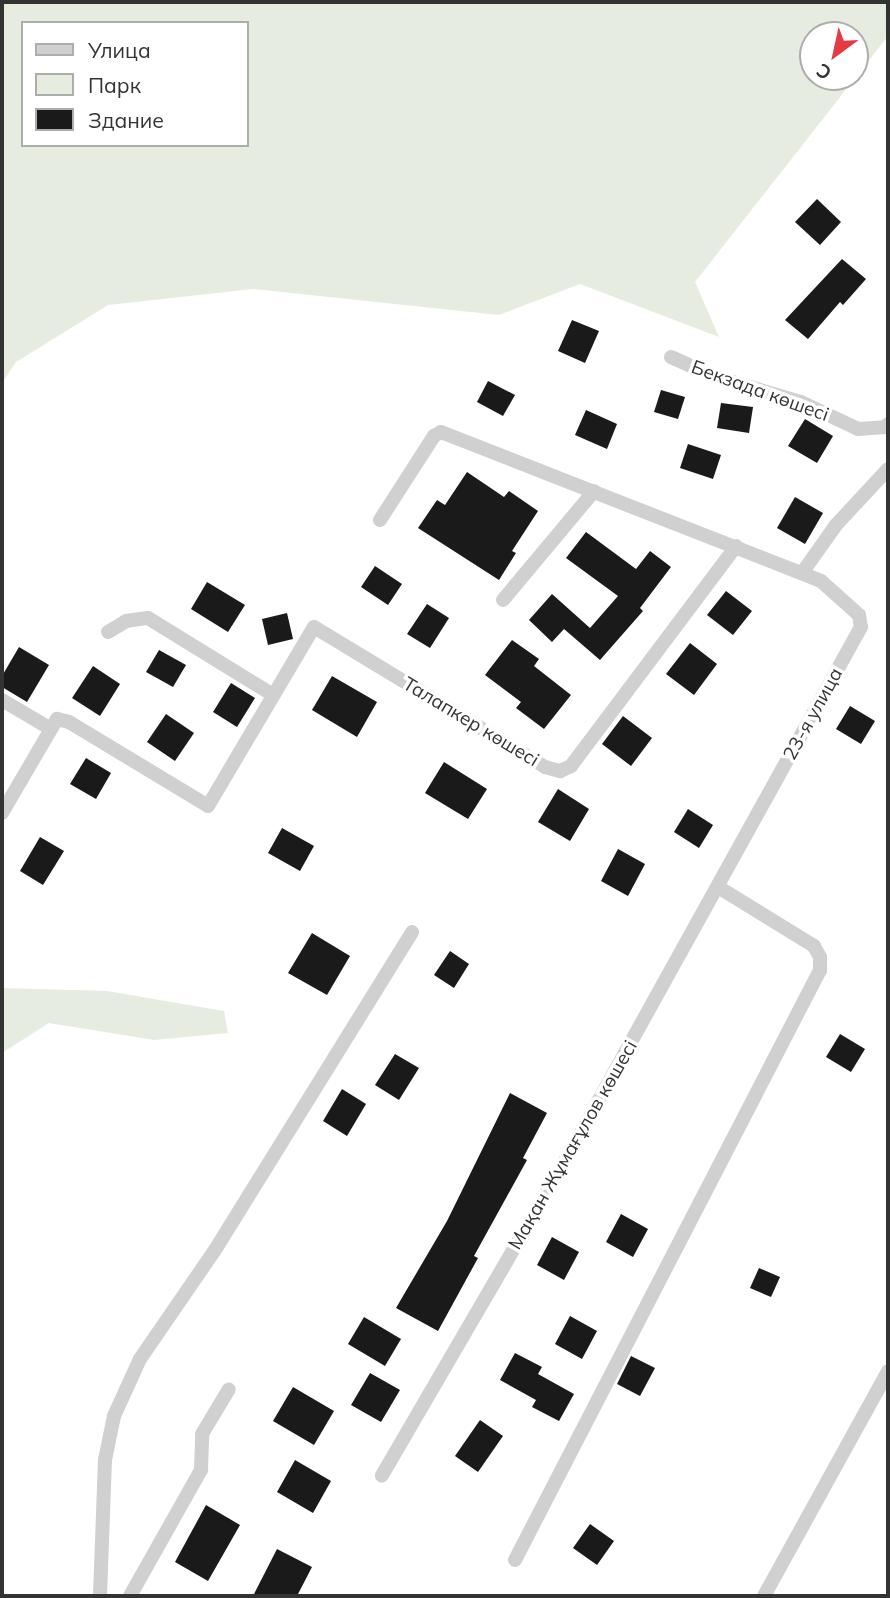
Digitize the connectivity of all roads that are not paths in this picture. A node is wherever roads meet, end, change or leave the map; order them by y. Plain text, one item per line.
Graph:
1 (671, 357) dead end
2 (888, 424) edge
3 (888, 469) edge
4 (594, 491) junction
5 (380, 520) dead end
6 (736, 546) junction
7 (802, 573) junction
8 (503, 600) dead end
9 (108, 632) dead end
10 (273, 695) junction
11 (2, 700) edge
12 (51, 729) junction
13 (760, 811) joint
14 (2, 813) edge
15 (718, 887) junction
16 (412, 932) dead end
17 (888, 1371) edge
18 (229, 1389) dead end
19 (382, 1476) dead end
20 (515, 1560) dead end
21 (100, 1596) edge
22 (130, 1596) edge
23 (764, 1596) edge

1 - 2 street, Бекзада көшесі
3 - 7 street
4 - 5 street
4 - 6 street
4 - 8 street
6 - 7 street
6 - 10 street, Талапкер көшесі
7 - 13 street, 23-я улица
9 - 10 street
10 - 12 street, Талапкер көшесі
11 - 12 street
12 - 14 street
13 - 15 street, Мақан Жұмағұлов көшесі
15 - 19 street, Мақан Жұмағұлов көшесі
15 - 20 street
16 - 21 street
17 - 23 street
18 - 22 street

